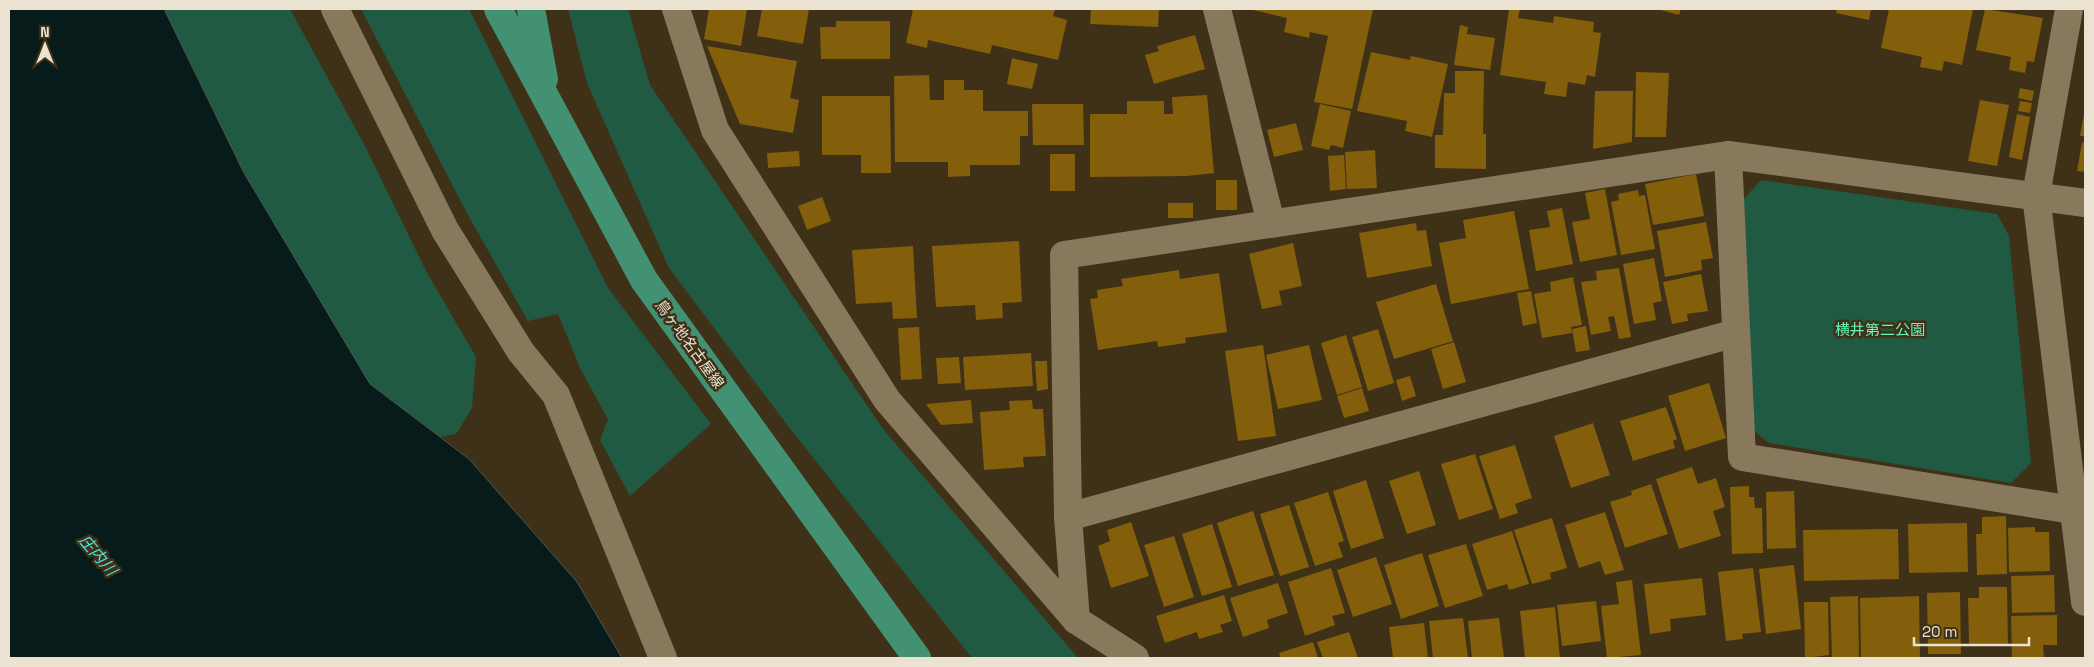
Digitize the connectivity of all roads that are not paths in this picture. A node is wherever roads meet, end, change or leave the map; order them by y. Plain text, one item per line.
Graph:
1 (335, 9) edge
2 (498, 9) edge
3 (531, 9) edge
4 (676, 9) edge
5 (1216, 9) edge
6 (2069, 9) edge
7 (548, 102) junction
8 (1728, 155) junction
9 (2036, 194) junction
10 (2085, 203) edge
11 (1271, 223) junction
12 (1736, 333) junction
13 (2080, 511) edge
14 (1068, 517) junction
15 (2085, 602) edge
16 (1076, 620) junction
17 (663, 658) edge
18 (918, 658) edge
19 (1135, 658) edge

1 - 17 street
2 - 7 main road, 鳥ヶ地名古屋線
3 - 7 main road
4 - 16 street
5 - 11 street
6 - 9 street
7 - 18 main road, 鳥ヶ地名古屋線
8 - 9 street
8 - 11 street
8 - 12 street
9 - 10 street
9 - 13 street
11 - 14 street
12 - 13 street
12 - 14 street
13 - 15 street
14 - 16 street
16 - 19 street

